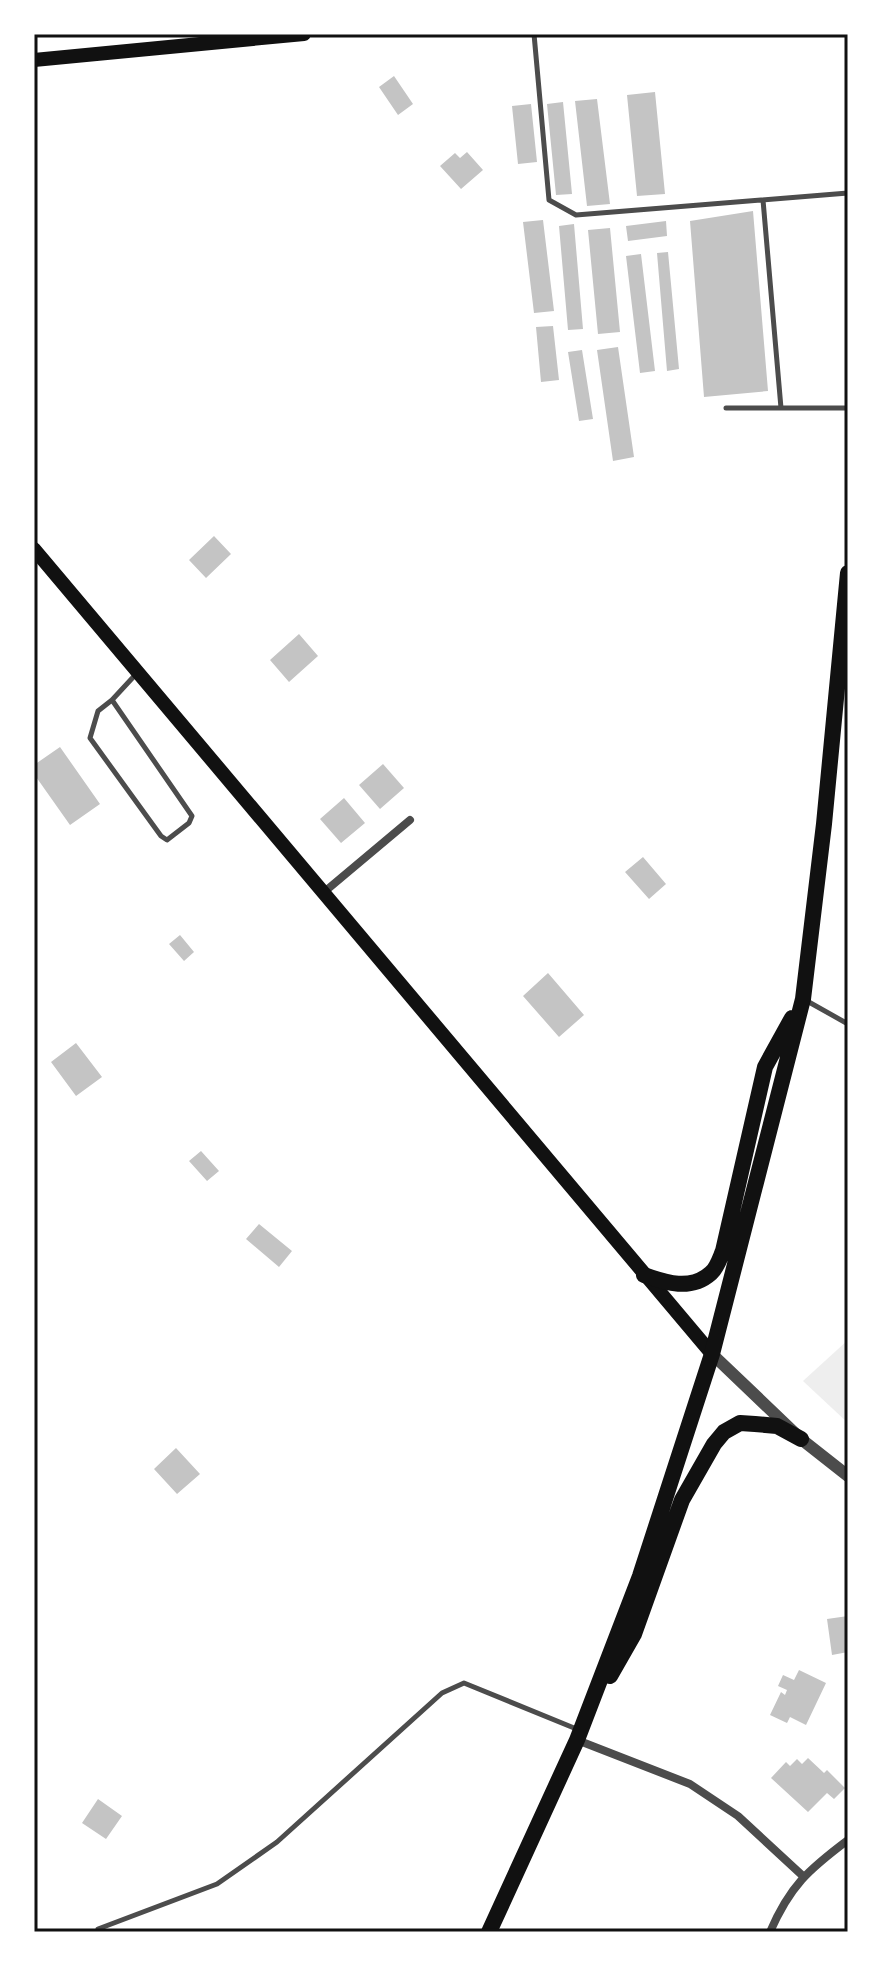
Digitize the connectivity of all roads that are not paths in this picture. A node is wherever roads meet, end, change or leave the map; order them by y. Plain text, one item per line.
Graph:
1 (304, 34) edge
2 (534, 34) edge
3 (247, 37) edge
4 (34, 60) edge
5 (848, 193) edge
6 (763, 200) junction
7 (726, 408) dead end
8 (781, 408) junction
9 (848, 408) edge
10 (34, 549) edge
11 (848, 573) edge
12 (137, 672) junction
13 (112, 700) junction
14 (410, 820) dead end
15 (323, 893) junction
16 (803, 999) junction
17 (848, 1024) edge
18 (644, 1275) junction
19 (712, 1354) junction
20 (801, 1439) junction
21 (848, 1476) edge
22 (579, 1735) junction
23 (848, 1840) edge
24 (804, 1877) junction
25 (98, 1929) dead end
26 (489, 1932) edge
27 (770, 1932) edge

1 - 3 main road
2 - 6 lane
3 - 4 main road
5 - 6 lane
6 - 8 lane
7 - 8 lane
8 - 9 lane
10 - 12 main road
11 - 16 main road
12 - 13 lane
12 - 15 main road
13 - 13 lane
14 - 15 street
15 - 18 main road
16 - 17 lane
16 - 18 main road
16 - 19 main road
18 - 19 main road
19 - 20 street
19 - 22 main road
20 - 21 street
20 - 22 main road
22 - 24 street
22 - 25 lane
22 - 26 main road
23 - 24 street
24 - 27 street

